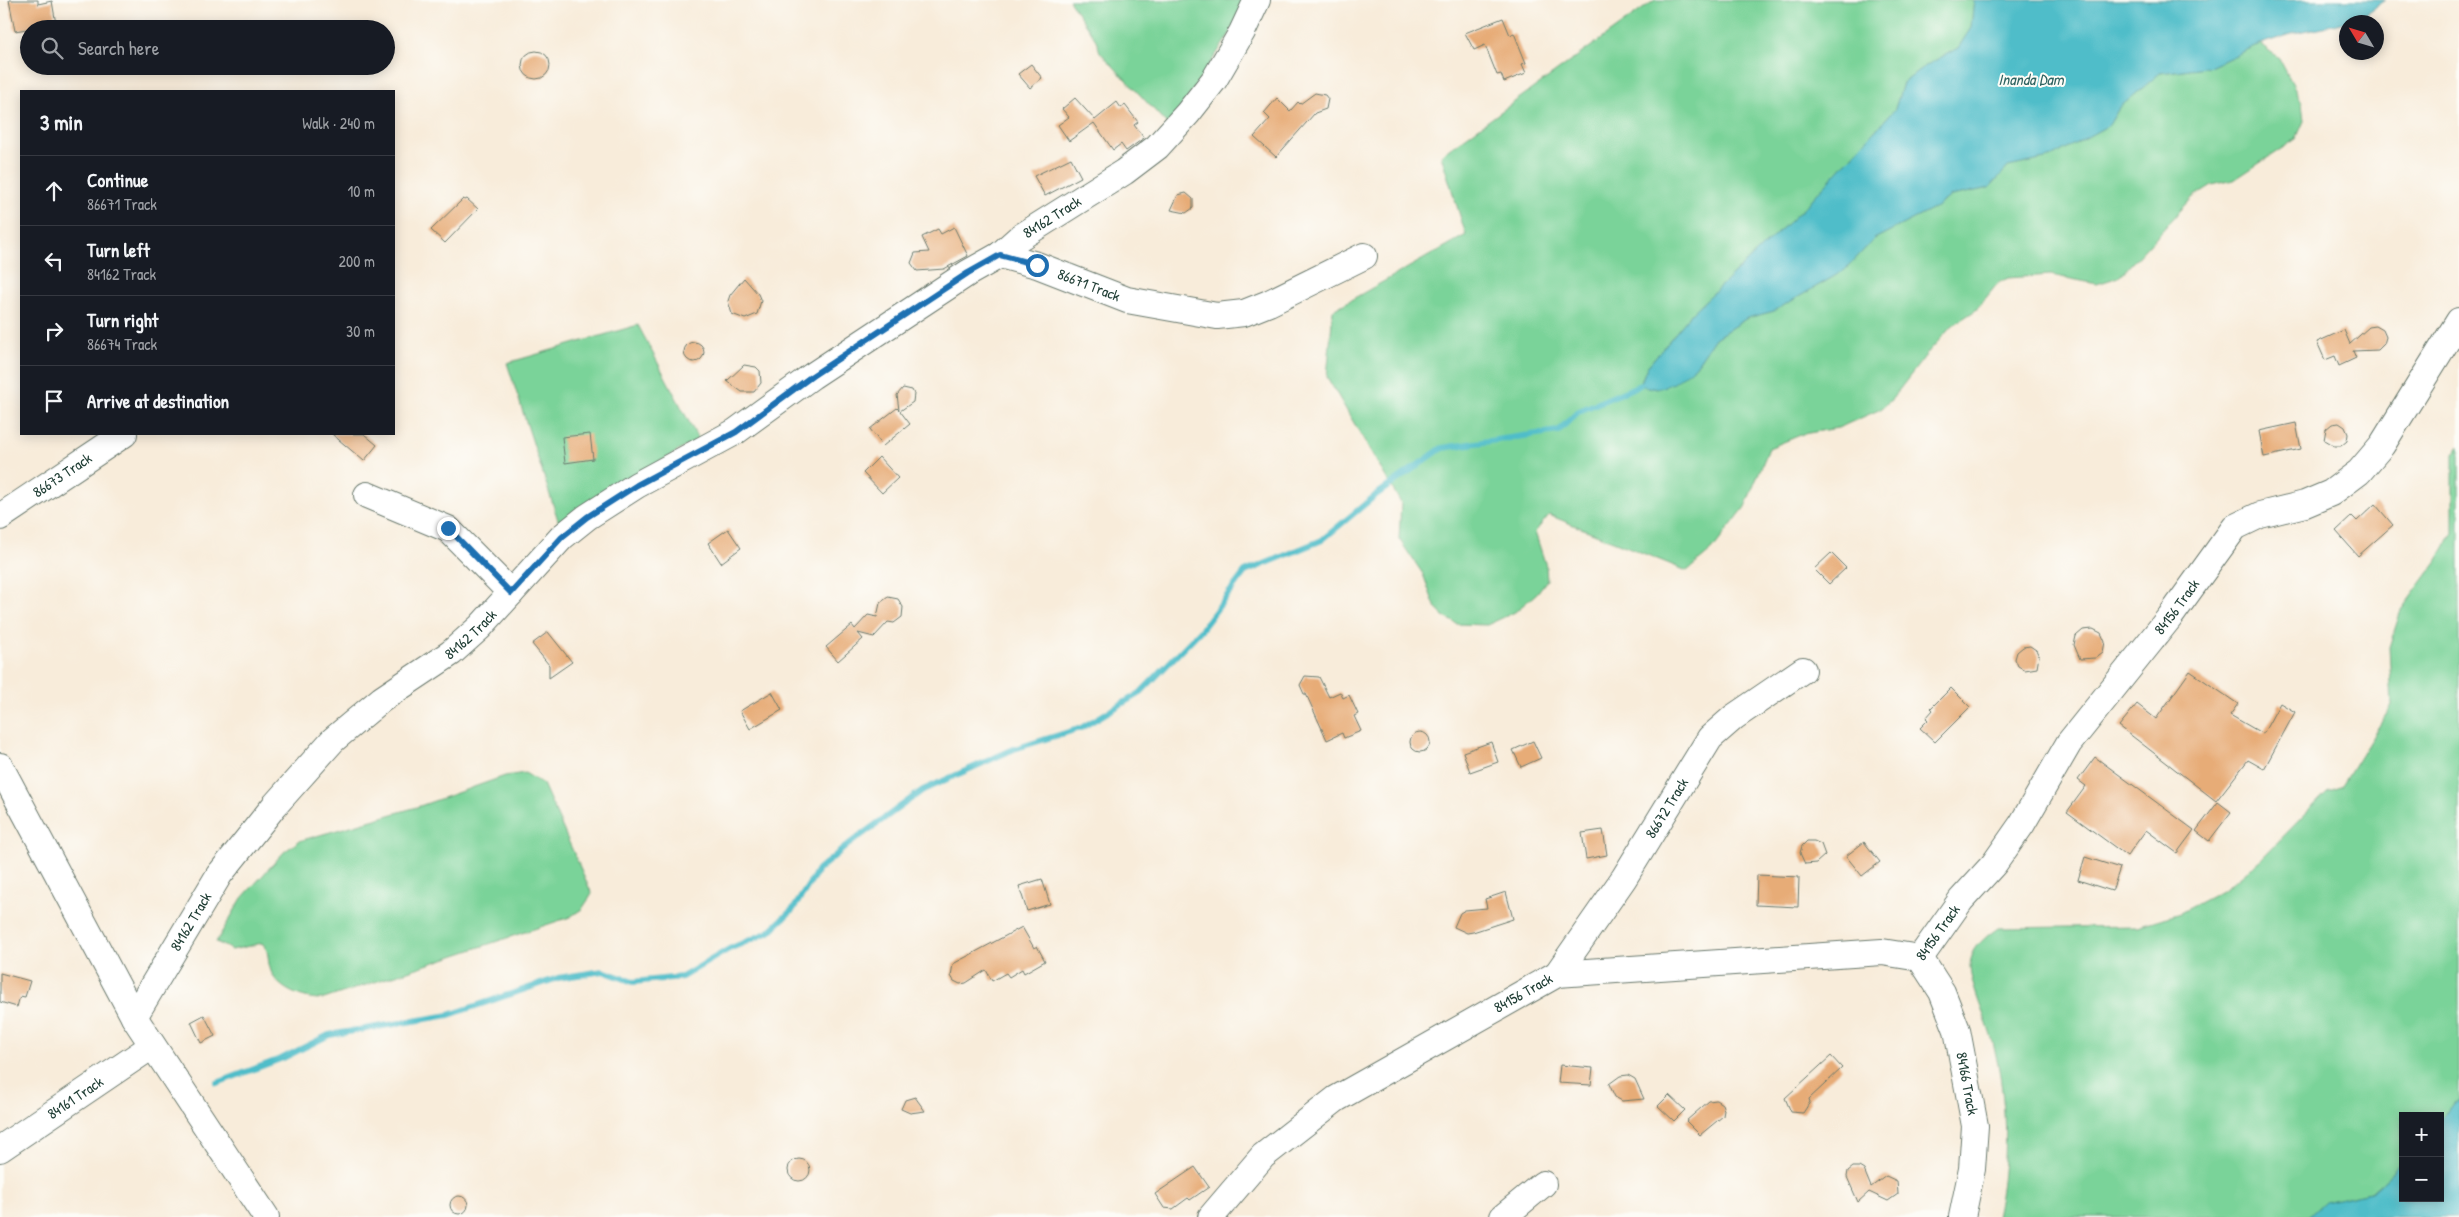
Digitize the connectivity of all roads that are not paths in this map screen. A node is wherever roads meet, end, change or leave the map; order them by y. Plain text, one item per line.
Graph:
1 (1257, 0) edge
2 (1000, 255) junction
3 (1364, 256) dead end
4 (2459, 321) edge
5 (123, 435) edge
6 (367, 495) dead end
7 (0, 517) edge
8 (511, 593) junction
9 (1803, 670) dead end
10 (0, 766) edge
11 (1920, 958) junction
12 (1557, 974) junction
13 (134, 1016) junction
14 (152, 1046) junction
15 (0, 1149) edge
16 (1543, 1184) dead end
17 (266, 1217) edge
18 (1211, 1217) edge
19 (1503, 1217) edge
20 (1962, 1217) edge

1 - 2 street, 84162 Track
2 - 3 street, 86671 Track
2 - 8 street, 84162 Track
4 - 11 street, 84156 Track
5 - 7 street, 86673 Track
6 - 8 street
8 - 13 street, 84162 Track
9 - 12 street, 86672 Track
10 - 13 street
11 - 12 street, 84156 Track
11 - 20 street, 84166 Track
12 - 18 street, 84156 Track
13 - 14 street
14 - 15 street, 84161 Track
14 - 17 street
16 - 19 street

